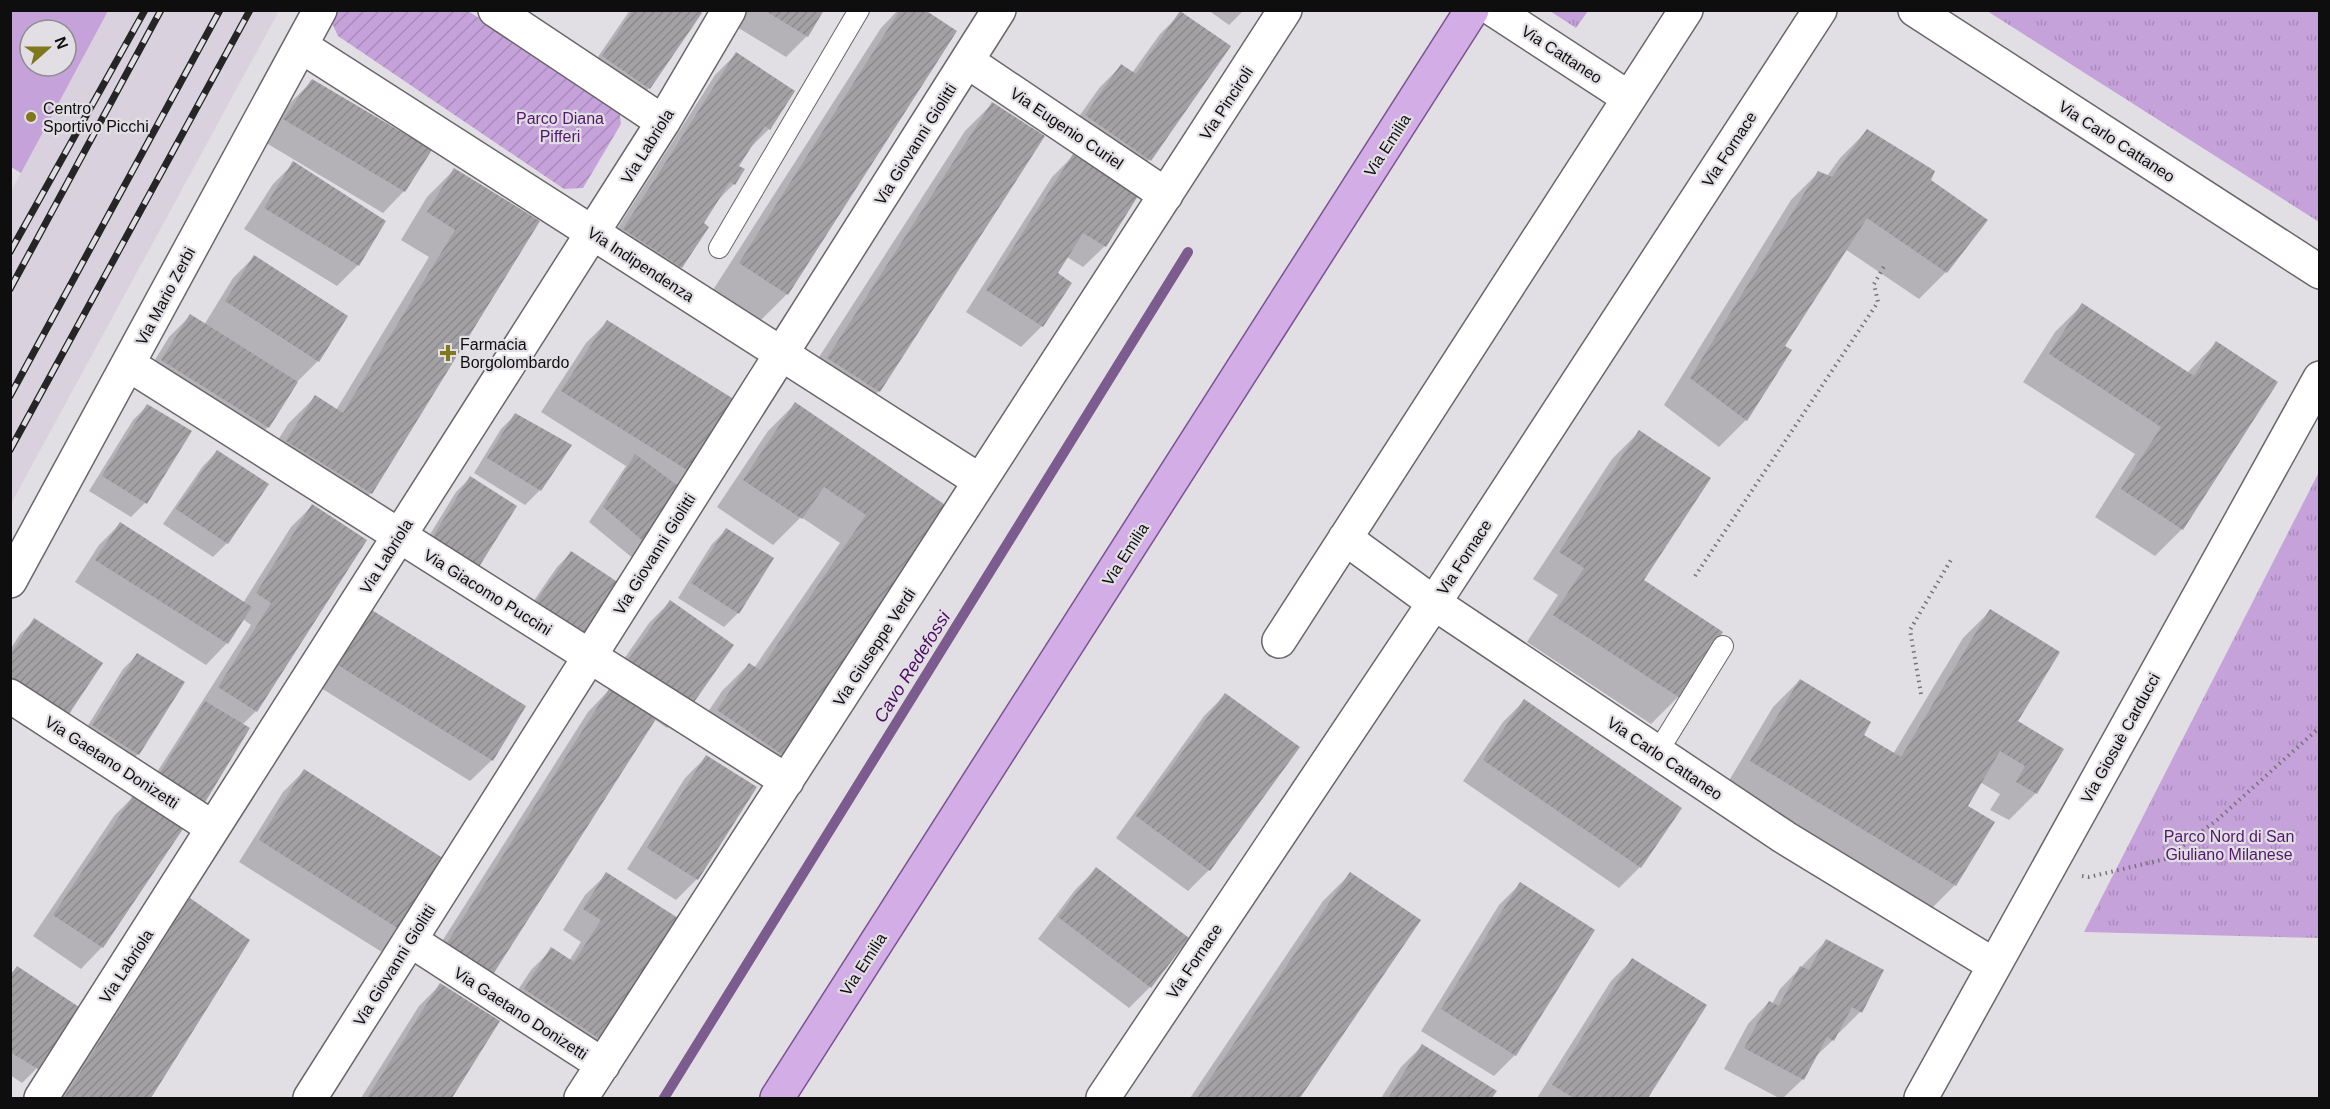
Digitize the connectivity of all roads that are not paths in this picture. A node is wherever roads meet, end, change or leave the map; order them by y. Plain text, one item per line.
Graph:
1 (320, 10) edge
2 (495, 10) edge
3 (729, 10) edge
4 (859, 10) edge
5 (999, 10) edge
6 (1285, 10) edge
7 (1472, 10) edge
8 (1494, 10) edge
9 (1686, 10) edge
10 (1820, 10) edge
11 (1915, 10) edge
12 (301, 46) junction
13 (967, 61) junction
14 (1629, 98) junction
15 (663, 122) junction
16 (1166, 195) junction
17 (592, 233) junction
18 (719, 248) dead end
19 (2319, 272) edge
20 (781, 354) junction
21 (128, 364) junction
22 (2319, 378) edge
23 (980, 482) junction
24 (399, 536) junction
25 (1346, 538) junction
26 (10, 582) edge
27 (1434, 603) junction
28 (1279, 641) dead end
29 (1723, 646) dead end
30 (590, 656) junction
31 (10, 696) edge
32 (1657, 753) junction
33 (787, 781) junction
34 (213, 828) junction
35 (410, 940) junction
36 (1994, 965) junction
37 (603, 1065) junction
38 (41, 1098) edge
39 (309, 1098) edge
40 (581, 1098) edge
41 (777, 1098) edge
42 (1102, 1098) edge
43 (1921, 1098) edge

1 - 12 street, Via Mario Zerbi
2 - 15 street
3 - 15 street, Via Labriola
4 - 18 lane
5 - 13 street, Via Giovanni Giolitti
6 - 16 street, Via Pinciroli
7 - 41 main road, Via Emilia
8 - 14 street, Via Cattaneo
9 - 14 street
10 - 27 street, Via Fornace
11 - 19 street, Via Carlo Cattaneo
12 - 17 street, Via Indipendenza
12 - 21 street, Via Mario Zerbi
13 - 16 street, Via Eugenio Curiel
13 - 20 street, Via Giovanni Giolitti
14 - 25 street
15 - 17 street, Via Labriola
16 - 23 street, Via Giuseppe Verdi
17 - 20 street, Via Indipendenza
17 - 24 street, Via Labriola
20 - 23 street, Via Indipendenza
20 - 30 street, Via Giovanni Giolitti
21 - 24 street, Via Giacomo Puccini
21 - 26 street, Via Mario Zerbi
22 - 36 street, Via Giosuè Carducci
23 - 33 street, Via Giuseppe Verdi
24 - 30 street, Via Giacomo Puccini
24 - 34 street, Via Labriola
25 - 27 street, Via Carlo Cattaneo
25 - 28 street
27 - 32 street, Via Carlo Cattaneo
27 - 42 street, Via Fornace
29 - 32 lane
30 - 33 street, Via Giacomo Puccini
30 - 35 street, Via Giovanni Giolitti
31 - 34 street, Via Gaetano Donizetti
32 - 36 street, Via Carlo Cattaneo
33 - 37 street, Via Giuseppe Verdi
34 - 38 street, Via Labriola
35 - 37 street, Via Gaetano Donizetti
35 - 39 street, Via Giovanni Giolitti
36 - 43 street, Via Giosuè Carducci
37 - 40 street, Via Giuseppe Verdi

